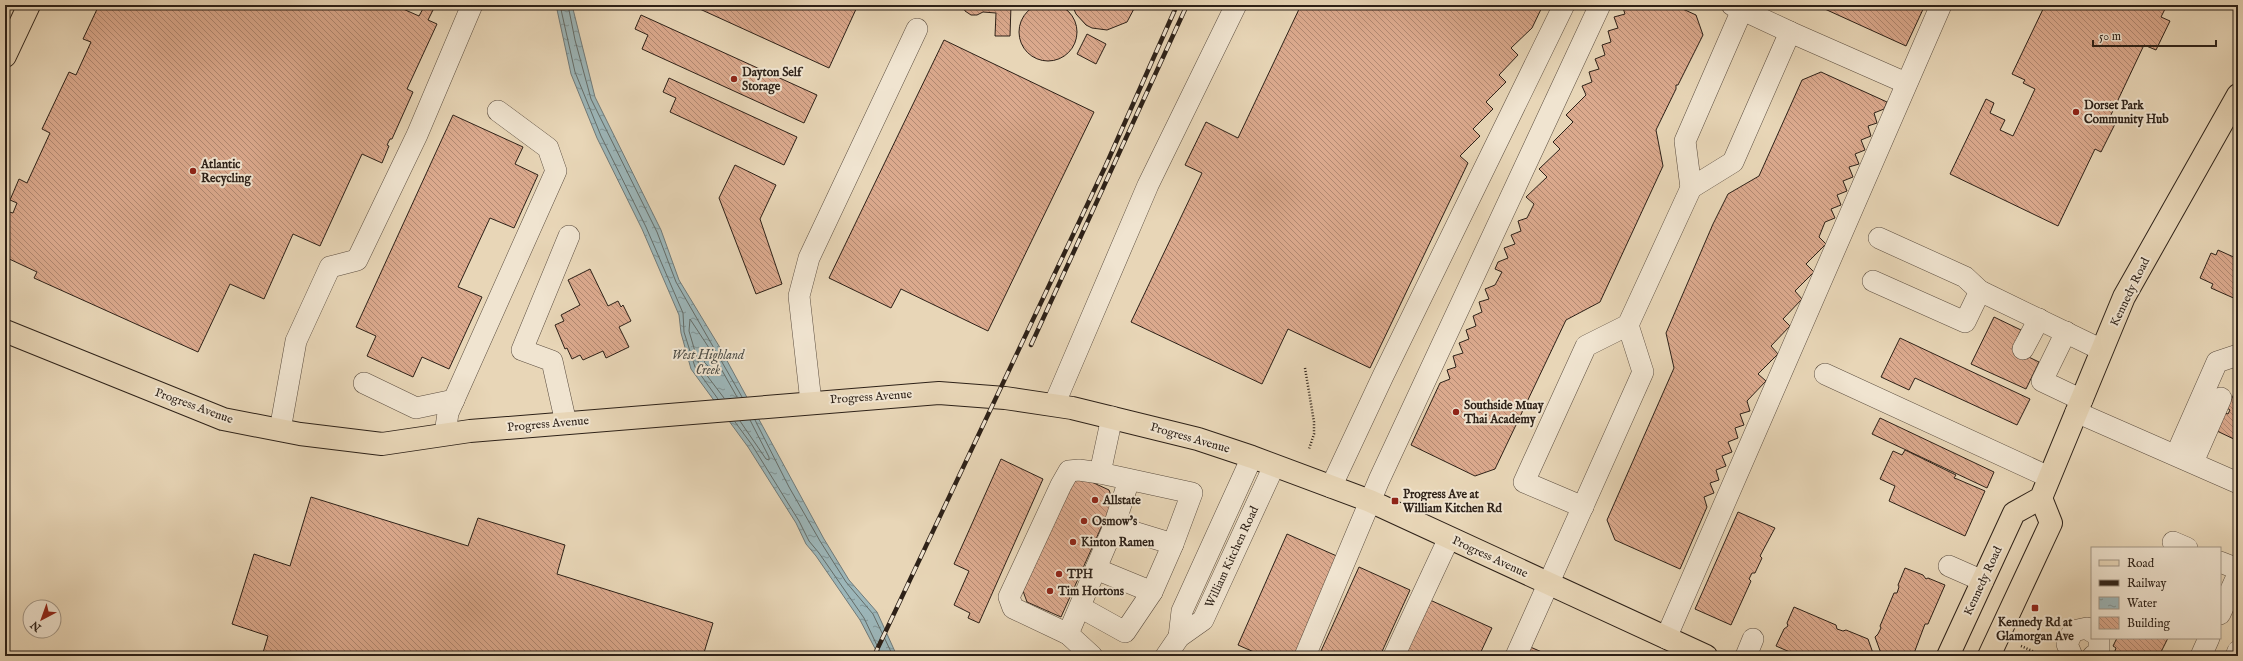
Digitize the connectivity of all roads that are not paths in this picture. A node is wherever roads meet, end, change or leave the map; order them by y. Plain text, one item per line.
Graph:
1 (29, 5) edge
2 (472, 5) edge
3 (1236, 5) edge
4 (1564, 5) edge
5 (1600, 5) edge
6 (1941, 5) edge
7 (1737, 7) edge
8 (917, 29) dead end
9 (1790, 32) junction
10 (5, 56) edge
11 (1906, 83) junction
12 (2238, 95) edge
13 (498, 112) dead end
14 (1691, 188) junction
15 (570, 236) dead end
16 (1879, 238) dead end
17 (1873, 281) dead end
18 (1980, 291) junction
19 (2039, 319) junction
20 (1628, 325) junction
21 (6, 330) edge
22 (2066, 332) junction
23 (2023, 349) dead end
24 (2102, 350) junction
25 (2238, 355) edge
26 (1825, 374) dead end
27 (364, 383) dead end
28 (2220, 398) dead end
29 (454, 400) junction
30 (811, 402) junction
31 (1054, 405) junction
32 (2079, 406) junction
33 (1112, 417) junction
34 (566, 423) junction
35 (280, 430) junction
36 (445, 434) junction
37 (1252, 457) junction
38 (2184, 459) junction
39 (1274, 466) junction
40 (1100, 473) junction
41 (2050, 477) junction
42 (1129, 480) junction
43 (2238, 483) edge
44 (1331, 487) junction
45 (2041, 498) junction
46 (1370, 501) junction
47 (1583, 508) junction
48 (1114, 526) junction
49 (1448, 538) junction
50 (1173, 544) junction
51 (2221, 562) edge
52 (1949, 566) dead end
53 (1096, 569) junction
54 (2238, 569) edge
55 (2238, 574) edge
56 (1983, 581) junction
57 (1549, 584) junction
58 (1152, 592) junction
59 (1080, 607) junction
60 (2221, 612) edge
61 (2091, 631) edge
62 (1068, 634) junction
63 (1666, 638) junction
64 (2099, 639) edge
65 (2209, 639) edge
66 (1173, 650) edge
67 (2238, 651) edge
68 (1701, 655) edge
69 (1092, 656) edge
70 (1305, 656) edge
71 (1394, 656) edge
72 (1516, 656) edge
73 (1948, 656) edge
74 (1989, 656) edge
75 (2072, 656) edge
76 (2093, 656) edge
77 (2201, 656) edge
78 (2236, 656) edge

1 - 10 main road
2 - 35 street
3 - 31 street
4 - 44 street
5 - 46 street
6 - 11 street
7 - 9 street
7 - 14 street
8 - 30 street
9 - 11 street
9 - 14 street
11 - 63 street
12 - 24 main road, Kennedy Road
13 - 29 street
14 - 20 street
15 - 34 street
16 - 18 street
17 - 18 street
18 - 19 street
19 - 22 street
19 - 23 street
20 - 47 street
20 - 47 street
21 - 35 main road, Progress Avenue
22 - 24 street
22 - 32 street
24 - 32 main road, Kennedy Road
25 - 38 street
26 - 41 street
27 - 29 street
28 - 38 street
29 - 36 street
30 - 31 main road, Progress Avenue
30 - 34 main road, Progress Avenue
31 - 33 main road, Progress Avenue
32 - 38 street
32 - 41 main road, Kennedy Road
33 - 37 main road, Progress Avenue
33 - 40 street
34 - 36 main road, Progress Avenue
35 - 36 main road, Progress Avenue
37 - 39 main road, Progress Avenue
37 - 66 street, William Kitchen Road
38 - 43 street
39 - 44 main road, Progress Avenue
39 - 66 street, William Kitchen Road
40 - 42 street
40 - 62 street
41 - 45 main road, Kennedy Road
42 - 48 street
42 - 50 street
44 - 46 main road, Progress Avenue
45 - 56 main road, Kennedy Road
45 - 74 main road
46 - 49 main road, Progress Avenue
46 - 70 street
47 - 57 street
48 - 50 street
48 - 53 street
49 - 57 main road, Progress Avenue
49 - 71 street
50 - 58 street
51 - 54 street
52 - 56 street
53 - 58 street
53 - 59 street
55 - 60 street
56 - 73 main road, Kennedy Road
57 - 63 main road, Progress Avenue
57 - 72 street
58 - 59 street
59 - 62 street
61 - 75 street
62 - 69 street
63 - 68 main road, Progress Avenue
64 - 76 street
65 - 77 street
67 - 78 street

